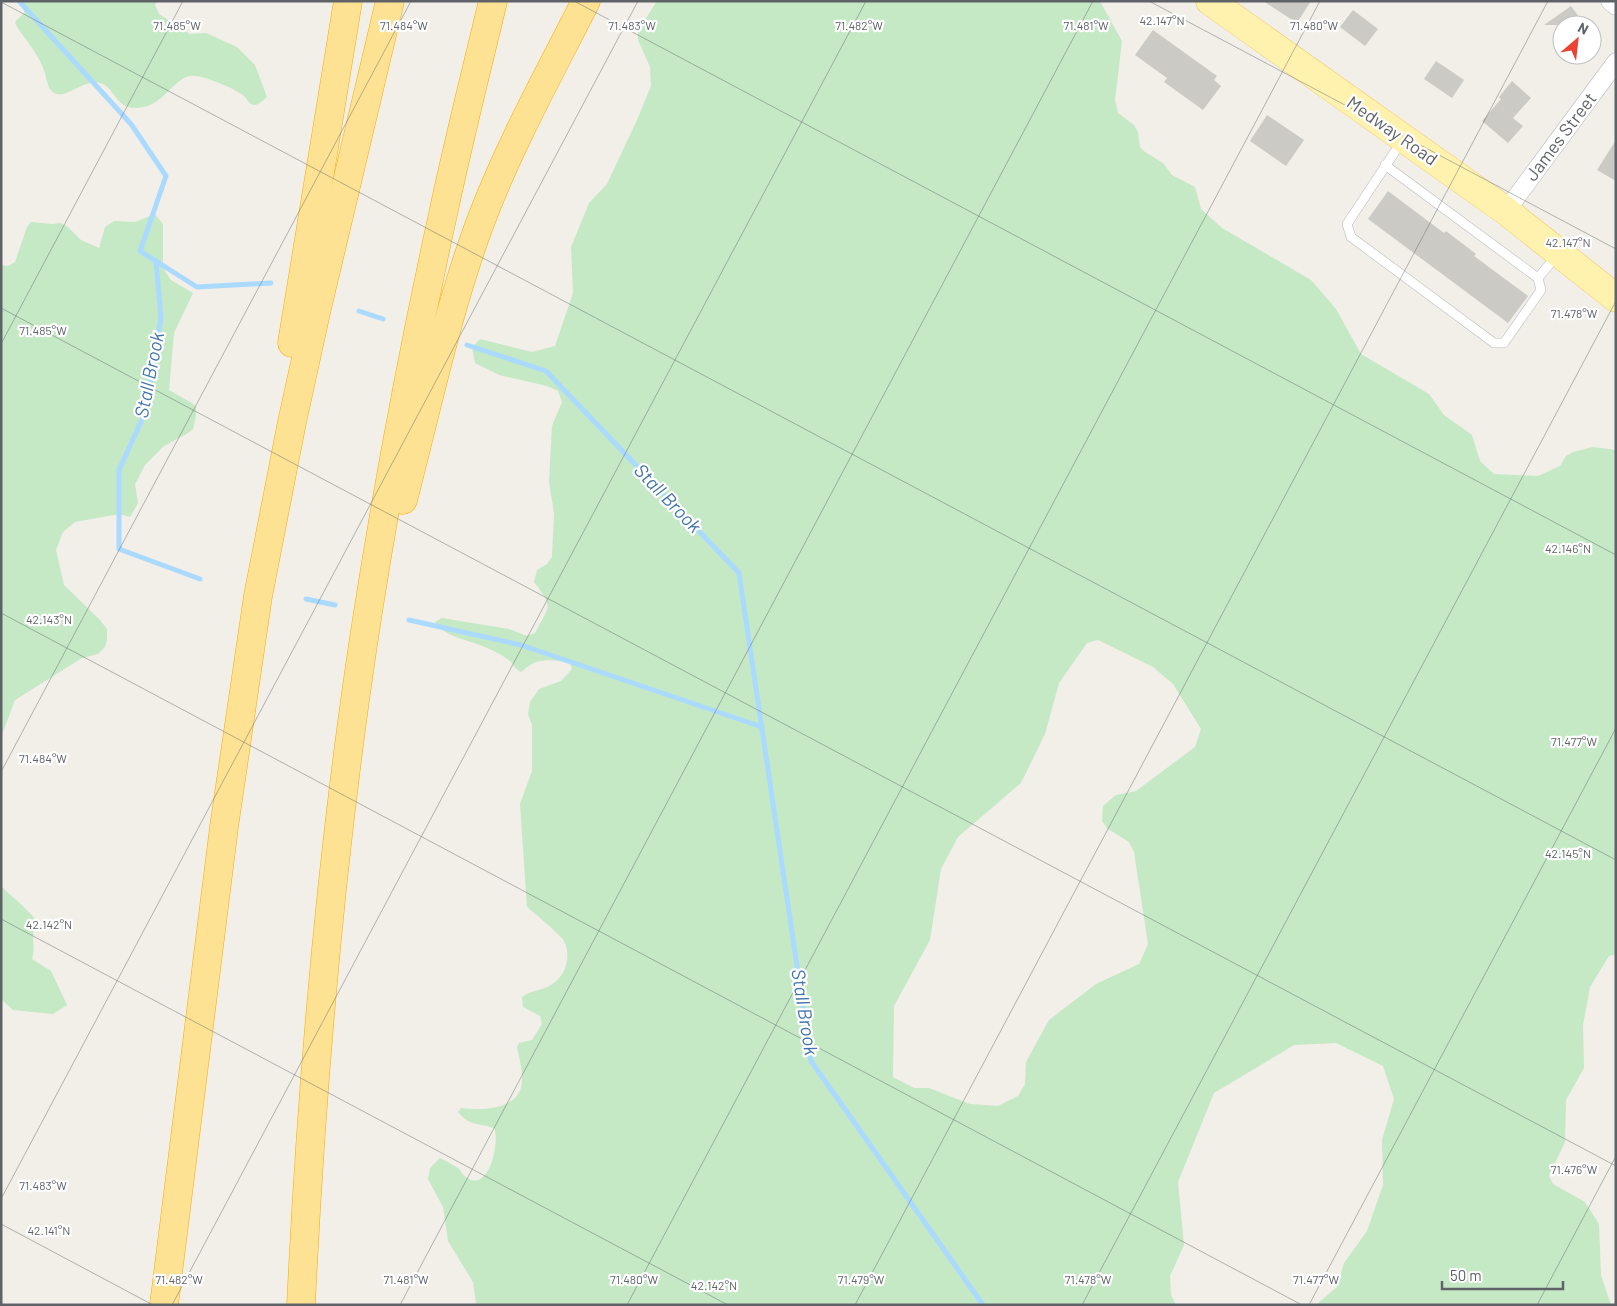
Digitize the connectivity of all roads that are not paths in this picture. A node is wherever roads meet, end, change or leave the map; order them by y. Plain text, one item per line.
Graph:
1 (348, 1) edge
2 (390, 1) edge
3 (493, 1) edge
4 (586, 1) edge
5 (1210, 1) edge
6 (1610, 1) edge
7 (1616, 6) edge
8 (1616, 62) edge
9 (1403, 139) junction
10 (1385, 166) junction
11 (1506, 211) junction
12 (1565, 259) junction
13 (1538, 278) junction
14 (1616, 298) edge
15 (258, 596) junction
16 (360, 668) junction
17 (164, 1305) edge
18 (301, 1305) edge

1 - 15 highway
2 - 15 highway
3 - 16 highway
4 - 16 highway
5 - 9 main road, Medway Road
6 - 7 street
8 - 11 street, James Street
9 - 10 lane
9 - 11 main road, Medway Road
10 - 13 lane
10 - 13 lane
11 - 12 main road, Medway Road
12 - 13 lane
12 - 14 main road, Medway Road
15 - 17 highway
16 - 18 highway

